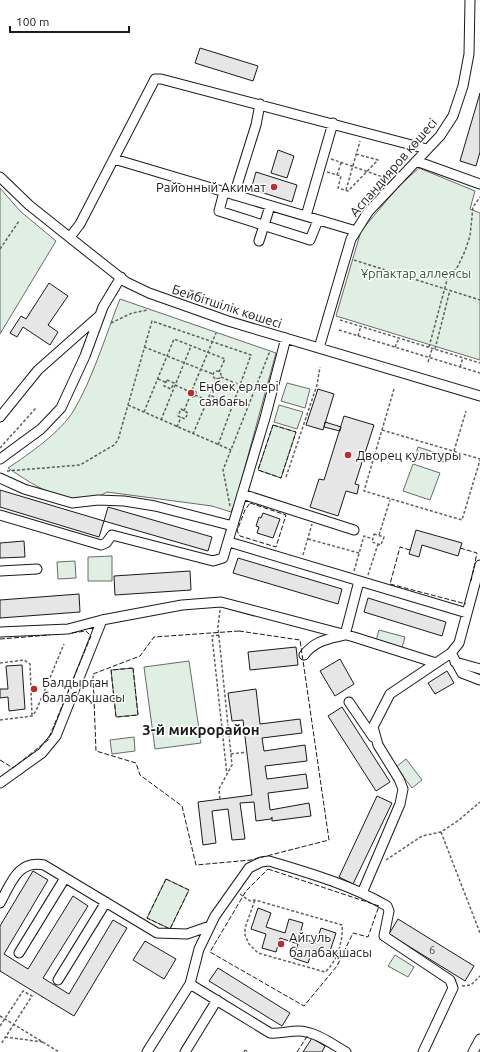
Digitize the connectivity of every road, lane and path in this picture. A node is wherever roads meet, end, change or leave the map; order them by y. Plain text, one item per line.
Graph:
1 (470, 0) edge
2 (260, 104) junction
3 (333, 123) junction
4 (360, 141) dead end
5 (428, 149) junction
6 (356, 154) junction
7 (324, 157) junction
8 (114, 159) junction
9 (416, 161) junction
10 (341, 163) junction
11 (353, 167) junction
12 (320, 170) junction
13 (367, 171) junction
14 (337, 175) junction
15 (0, 177) edge
16 (383, 177) dead end
17 (480, 184) edge
18 (346, 190) junction
19 (224, 192) junction
20 (234, 195) junction
21 (480, 197) edge
22 (270, 206) junction
23 (306, 216) junction
24 (318, 220) junction
25 (18, 221) dead end
26 (264, 225) junction
27 (356, 231) junction
28 (70, 237) junction
29 (259, 241) dead end
30 (0, 249) edge
31 (354, 260) dead end
32 (121, 277) junction
33 (445, 288) junction
34 (450, 290) junction
35 (480, 300) edge
36 (148, 310) dead end
37 (100, 315) junction
38 (340, 320) dead end
39 (111, 323) dead end
40 (361, 326) junction
41 (339, 330) dead end
42 (216, 333) dead end
43 (358, 336) junction
44 (286, 338) junction
45 (399, 338) junction
46 (212, 342) junction
47 (191, 346) junction
48 (144, 347) junction
49 (395, 347) junction
50 (429, 347) junction
51 (318, 348) junction
52 (432, 348) junction
53 (435, 349) junction
54 (270, 351) dead end
55 (208, 352) junction
56 (167, 356) junction
57 (430, 358) junction
58 (463, 358) junction
59 (428, 362) dead end
60 (184, 363) junction
61 (480, 363) edge
62 (320, 366) dead end
63 (460, 367) junction
64 (201, 369) junction
65 (219, 372) junction
66 (480, 373) edge
67 (213, 374) junction
68 (221, 377) junction
69 (217, 378) junction
70 (158, 379) junction
71 (240, 385) junction
72 (174, 386) junction
73 (394, 389) dead end
74 (192, 390) junction
75 (188, 391) junction
76 (255, 391) junction
77 (195, 395) junction
78 (210, 395) junction
79 (190, 396) junction
80 (480, 396) edge
81 (207, 401) junction
82 (128, 405) junction
83 (36, 408) dead end
84 (184, 411) junction
85 (466, 411) dead end
86 (144, 412) junction
87 (0, 417) edge
88 (181, 417) junction
89 (161, 420) junction
90 (177, 426) junction
91 (382, 430) junction
92 (193, 434) junction
93 (218, 445) junction
94 (0, 448) edge
95 (231, 450) junction
96 (454, 452) junction
97 (0, 459) edge
98 (480, 460) edge
99 (1, 475) edge
100 (286, 477) dead end
101 (242, 494) junction
102 (390, 500) dead end
103 (231, 512) dead end
104 (0, 515) edge
105 (314, 517) junction
106 (233, 526) junction
107 (354, 530) dead end
108 (379, 535) junction
109 (308, 539) junction
110 (373, 539) junction
111 (229, 542) junction
112 (378, 544) junction
113 (359, 553) junction
114 (301, 563) junction
115 (480, 566) edge
116 (37, 569) dead end
117 (0, 571) edge
118 (359, 581) junction
119 (221, 602) junction
120 (467, 613) junction
121 (102, 620) junction
122 (0, 632) edge
123 (219, 635) junction
124 (345, 635) junction
125 (64, 644) dead end
126 (304, 655) dead end
127 (453, 658) junction
128 (0, 663) edge
129 (436, 663) junction
130 (480, 669) edge
131 (480, 680) edge
132 (349, 702) dead end
133 (32, 716) junction
134 (0, 720) edge
135 (378, 745) junction
136 (247, 752) dead end
137 (231, 754) junction
138 (227, 776) junction
139 (0, 783) edge
140 (220, 800) dead end
141 (480, 802) edge
142 (441, 832) junction
143 (374, 866) junction
144 (65, 878) junction
145 (234, 890) junction
146 (362, 893) junction
147 (255, 900) junction
148 (106, 902) junction
149 (0, 903) edge
150 (210, 926) junction
151 (480, 933) edge
152 (19, 954) dead end
153 (480, 976) edge
154 (58, 980) dead end
155 (190, 984) junction
156 (453, 988) junction
157 (216, 1000) junction
158 (0, 1016) edge
159 (5, 1019) junction
160 (14, 1024) junction
161 (0, 1026) edge
162 (5, 1037) junction
163 (480, 1039) edge
164 (44, 1042) junction
165 (1, 1044) edge
166 (59, 1052) edge
167 (146, 1052) edge
168 (185, 1052) edge
169 (346, 1052) edge
170 (423, 1052) edge
171 (473, 1052) edge

1 - 5 street, Аспандияров көшесі
2 - 3 street
2 - 8 street
2 - 20 street
3 - 5 street
3 - 7 street
4 - 6 path
5 - 9 street, Аспандияров көшесі
6 - 11 path
6 - 13 path
7 - 10 path
7 - 12 street
8 - 19 street
8 - 28 street
9 - 17 street
9 - 27 street, Аспандияров көшесі
10 - 11 path
10 - 14 path
11 - 13 path
11 - 18 path
12 - 14 path
12 - 23 street
13 - 16 path
13 - 18 path
14 - 18 path
15 - 28 street, Бейбітшілік көшесі
19 - 20 street
19 - 26 street
20 - 22 street
21 - 33 path
22 - 23 street
22 - 26 street
23 - 24 street
24 - 26 street
24 - 27 street
25 - 30 path
26 - 29 street
27 - 51 street, Аспандияров көшесі
28 - 32 street, Бейбітшілік көшесі
31 - 33 path
32 - 37 street
32 - 44 street, Бейбітшілік көшесі
33 - 34 path
33 - 50 path
34 - 35 path
34 - 53 path
36 - 39 path
37 - 87 street
37 - 97 street
38 - 40 path
40 - 43 path
40 - 45 path
41 - 43 path
42 - 46 path
43 - 49 path
44 - 51 street, Бейбітшілік көшесі
44 - 101 street
45 - 49 path
45 - 50 path
46 - 48 path
46 - 55 path
46 - 71 path
47 - 55 path
47 - 56 path
47 - 60 path
48 - 56 path
48 - 82 path
49 - 57 path
50 - 52 path
51 - 80 street, Бейбітшілік көшесі
52 - 53 path
52 - 57 path
53 - 58 path
54 - 76 path
55 - 64 path
55 - 65 path
56 - 60 path
56 - 70 path
57 - 59 path
57 - 63 path
58 - 61 path
58 - 63 path
60 - 64 path
60 - 72 path
62 - 100 path
63 - 66 path
64 - 67 path
64 - 74 path
65 - 67 path
65 - 68 path
67 - 69 path
68 - 69 path
68 - 71 path
69 - 78 path
70 - 72 path
70 - 86 path
71 - 76 path
71 - 93 path
72 - 75 path
72 - 89 path
73 - 91 path
74 - 75 path
74 - 77 path
75 - 79 path
76 - 95 path
77 - 79 path
77 - 81 path
78 - 81 path
78 - 81 path
79 - 84 path
81 - 92 path
82 - 86 path
82 - 99 path
83 - 94 path
84 - 88 path
84 - 88 path
85 - 96 path
86 - 89 path
88 - 90 path
89 - 90 path
90 - 92 path
91 - 96 path
91 - 98 path
92 - 93 path
93 - 95 path
95 - 103 path
96 - 98 path
99 - 106 street
101 - 105 street
101 - 106 street
102 - 108 path
104 - 111 street
105 - 107 street
105 - 109 path
106 - 111 street
108 - 110 path
108 - 112 path
109 - 113 path
109 - 114 path
110 - 112 path
110 - 113 path
111 - 114 street
112 - 118 path
113 - 118 path
114 - 118 street
115 - 120 street
116 - 117 street
118 - 120 street
118 - 124 street
119 - 121 street
119 - 123 path
119 - 124 street
120 - 127 street
121 - 122 street
121 - 139 street
123 - 137 path
123 - 138 path
124 - 126 street
124 - 129 street
125 - 133 path
127 - 129 street
127 - 130 street
127 - 131 street
128 - 133 path
129 - 135 street
132 - 135 street
133 - 134 path
135 - 143 street
136 - 137 path
137 - 138 path
138 - 140 path
141 - 142 path
142 - 143 path
142 - 151 path
143 - 146 street
144 - 148 street
144 - 149 street
144 - 152 street
145 - 146 street
145 - 147 path
145 - 150 street
146 - 156 street
147 - 147 path
148 - 150 street
148 - 154 street
150 - 155 street
153 - 156 path
155 - 157 street
155 - 167 street
156 - 170 street
157 - 168 street
157 - 169 street
158 - 159 path
159 - 160 path
159 - 160 path
159 - 161 path
160 - 162 path
160 - 164 path
162 - 164 path
162 - 165 path
163 - 171 street
164 - 166 path

